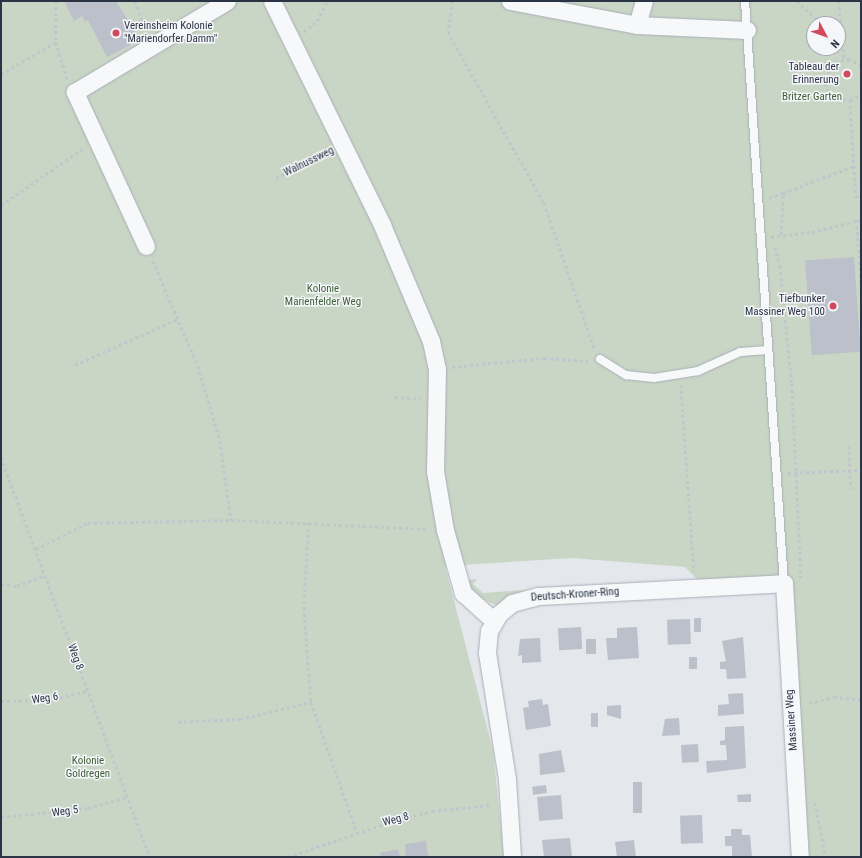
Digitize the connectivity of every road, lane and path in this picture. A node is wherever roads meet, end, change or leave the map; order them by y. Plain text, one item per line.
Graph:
1 (56, 1) edge
2 (135, 1) edge
3 (227, 1) edge
4 (272, 1) edge
5 (327, 1) edge
6 (453, 1) edge
7 (510, 1) edge
8 (644, 1) edge
9 (745, 1) edge
10 (797, 1) edge
11 (839, 1) edge
12 (813, 16) edge
13 (841, 16) edge
14 (637, 25) junction
15 (747, 30) junction
16 (289, 41) junction
17 (56, 42) junction
18 (152, 44) junction
19 (844, 59) joint
20 (861, 66) edge
21 (1, 74) edge
22 (75, 92) junction
23 (861, 94) edge
24 (850, 100) junction
25 (97, 141) junction
26 (343, 146) junction
27 (854, 166) junction
28 (276, 178) dead end
29 (784, 193) junction
30 (861, 197) edge
31 (770, 198) dead end
32 (1, 205) edge
33 (857, 220) junction
34 (861, 220) edge
35 (780, 235) junction
36 (762, 237) junction
37 (772, 237) junction
38 (146, 246) joint
39 (861, 285) edge
40 (178, 319) junction
41 (768, 350) junction
42 (600, 358) junction
43 (75, 365) dead end
44 (437, 368) junction
45 (680, 374) junction
46 (395, 397) dead end
47 (438, 401) junction
48 (849, 446) dead end
49 (1, 456) edge
50 (850, 470) junction
51 (861, 470) edge
52 (777, 473) junction
53 (794, 474) junction
54 (851, 489) dead end
55 (231, 520) junction
56 (309, 524) junction
57 (445, 530) junction
58 (36, 549) junction
59 (45, 575) junction
60 (691, 579) dead end
61 (801, 582) dead end
62 (784, 583) junction
63 (1, 584) edge
64 (494, 621) junction
65 (88, 691) junction
66 (809, 696) dead end
67 (861, 700) edge
68 (1, 701) edge
69 (311, 702) junction
70 (809, 703) junction
71 (810, 711) dead end
72 (178, 722) dead end
73 (815, 796) dead end
74 (128, 797) junction
75 (508, 804) junction
76 (1, 817) edge
77 (357, 832) junction
78 (150, 857) edge
79 (288, 857) edge
80 (512, 857) edge
81 (800, 857) edge
82 (826, 857) edge

1 - 17 path
2 - 18 path
3 - 18 street
4 - 16 street
5 - 16 path
6 - 42 path
7 - 14 street
8 - 14 street
9 - 15 lane
10 - 12 path
11 - 13 path
14 - 15 street
15 - 36 lane
16 - 26 street
17 - 21 path
17 - 22 path
18 - 22 street
19 - 20 path
19 - 24 path
22 - 25 street
23 - 24 path
24 - 27 path
25 - 32 path
25 - 38 street
26 - 28 path, Walnussweg
26 - 44 street
27 - 29 path
27 - 30 path
29 - 31 path
29 - 35 path
33 - 34 path
33 - 35 path
33 - 39 path
35 - 37 path
36 - 37 path
36 - 41 lane
37 - 53 path
38 - 40 path
40 - 43 path
40 - 55 path
41 - 45 lane
41 - 52 lane
42 - 44 path
42 - 45 lane
44 - 47 street
45 - 60 path
46 - 47 path
47 - 57 street
48 - 50 path
49 - 58 path, Weg 8
50 - 51 path
50 - 53 path
50 - 54 path
52 - 53 path
52 - 62 lane
53 - 61 path
55 - 56 path
55 - 58 path
56 - 57 path
56 - 69 path
57 - 64 street
58 - 59 path, Weg 8
59 - 63 path
59 - 65 path, Weg 8
62 - 64 street, Deutsch-Kroner-Ring
62 - 81 street, Massiner Weg
64 - 75 street
65 - 68 path, Weg 6
65 - 74 path, Weg 8
66 - 70 path
67 - 70 path
69 - 72 path
69 - 77 path
70 - 71 path
73 - 82 path
74 - 76 path, Weg 5
74 - 78 path, Weg 8
75 - 77 path, Weg 8
75 - 80 street
77 - 79 path, Weg 8

